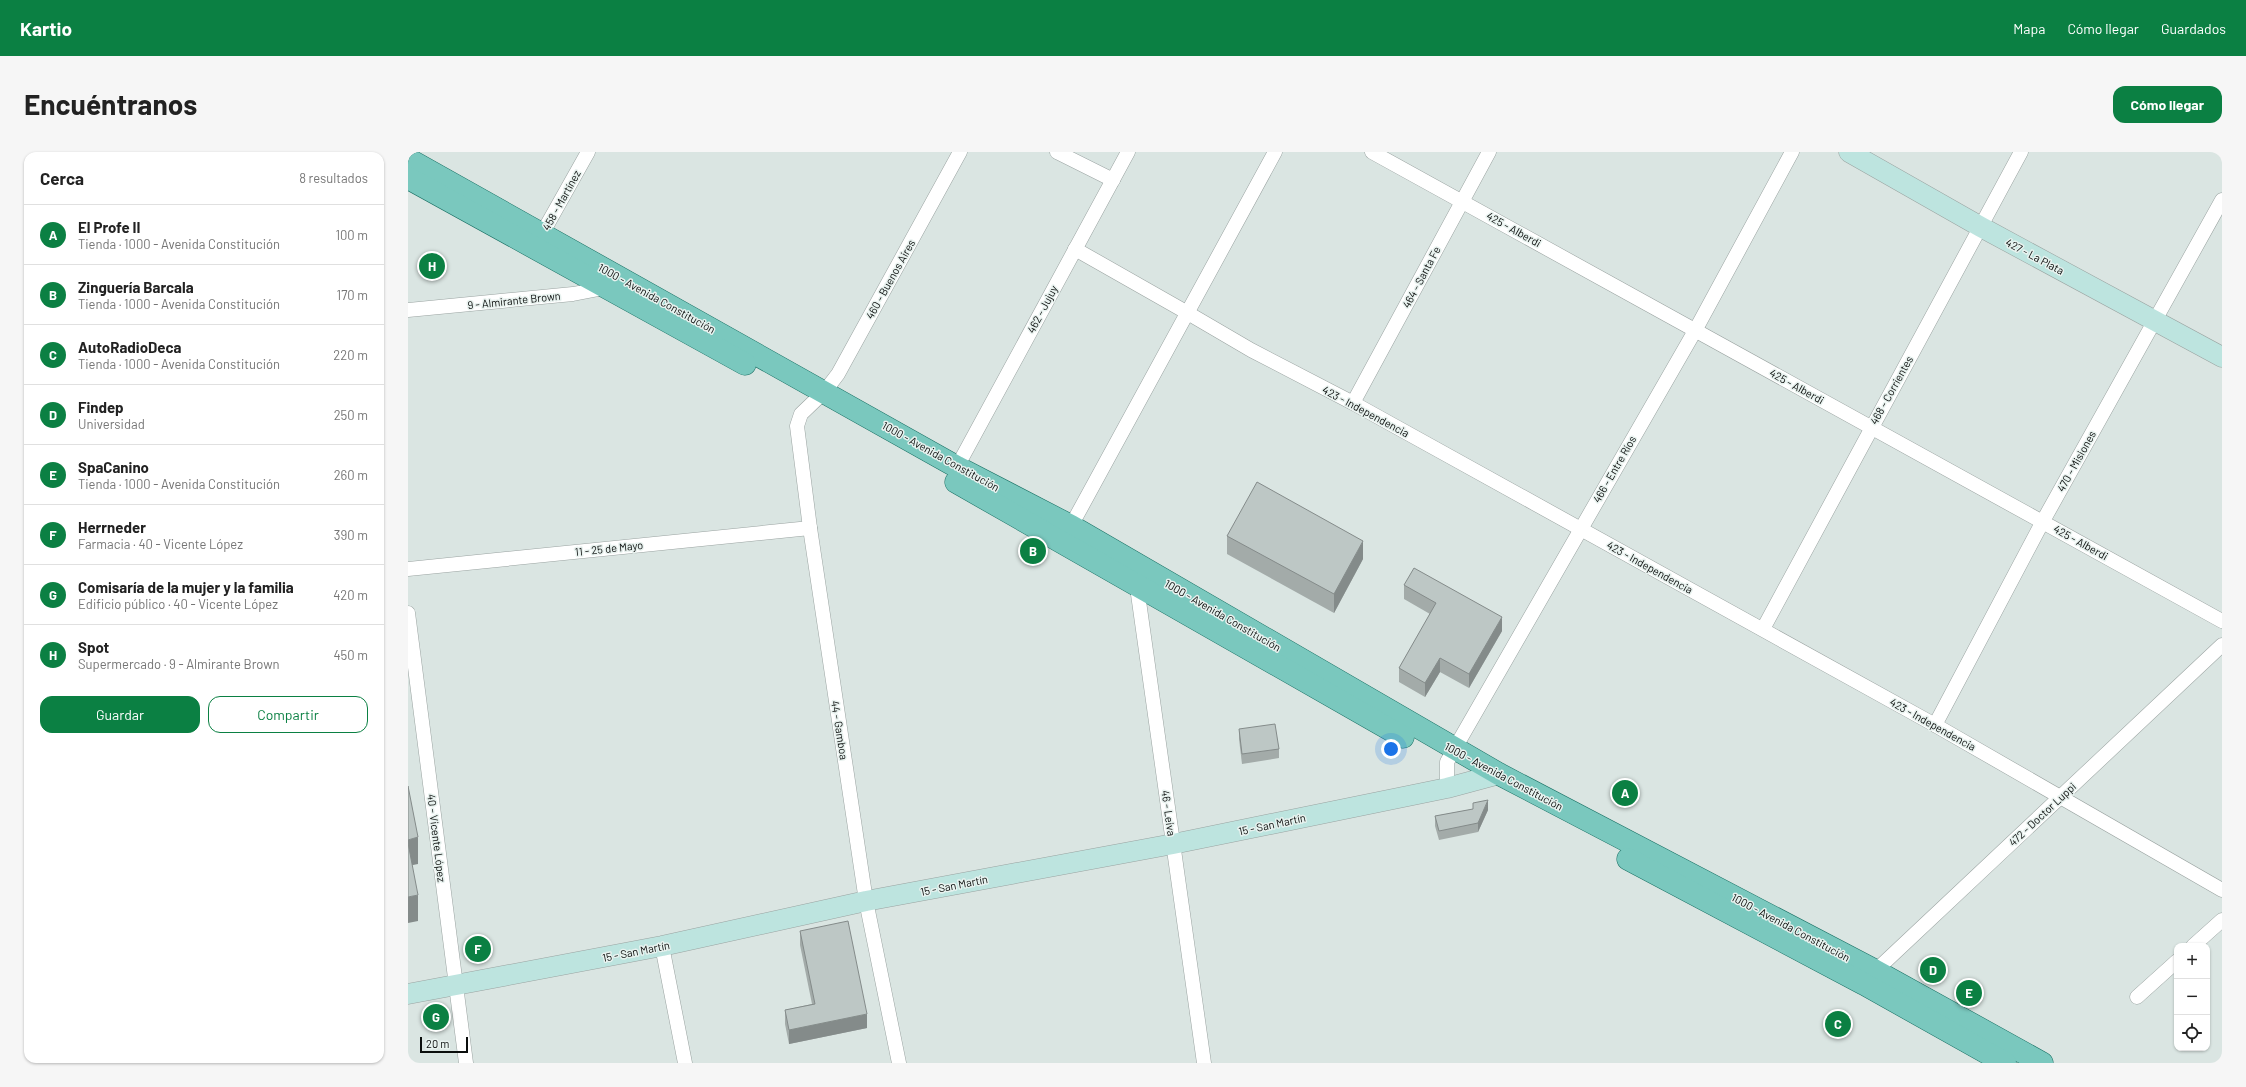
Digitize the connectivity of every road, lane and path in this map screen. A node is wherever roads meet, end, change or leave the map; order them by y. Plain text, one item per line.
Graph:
1 (588, 152) edge
2 (960, 152) edge
3 (1057, 152) edge
4 (1128, 152) edge
5 (1275, 152) edge
6 (1372, 152) edge
7 (1490, 152) edge
8 (1792, 152) edge
9 (1849, 152) edge
10 (2021, 152) edge
11 (408, 159) edge
12 (408, 178) edge
13 (1113, 180) junction
14 (2222, 200) edge
15 (1463, 201) junction
16 (1981, 227) junction
17 (538, 241) junction
18 (1075, 249) junction
19 (608, 281) junction
20 (408, 310) edge
21 (1186, 312) junction
22 (2155, 319) junction
23 (1696, 329) junction
24 (2222, 357) edge
25 (820, 396) junction
26 (1353, 403) junction
27 (1871, 427) junction
28 (957, 467) junction
29 (2043, 521) junction
30 (1071, 526) junction
31 (810, 528) junction
32 (1580, 529) junction
33 (1133, 563) junction
34 (408, 569) edge
35 (1137, 585) junction
36 (408, 613) edge
37 (2222, 621) edge
38 (1763, 629) junction
39 (2222, 645) edge
40 (1935, 725) junction
41 (1450, 755) junction
42 (1489, 777) junction
43 (1447, 788) junction
44 (2060, 796) junction
45 (1173, 844) junction
46 (2222, 890) edge
47 (866, 901) junction
48 (2222, 920) edge
49 (2196, 943) edge
50 (662, 946) junction
51 (2174, 964) edge
52 (1869, 977) junction
53 (456, 985) junction
54 (408, 994) edge
55 (2137, 997) dead end
56 (2002, 1058) edge
57 (466, 1063) edge
58 (685, 1063) edge
59 (899, 1063) edge
60 (1204, 1063) edge
61 (2042, 1063) edge

1 - 17 street, 458 - Martínez
2 - 25 street, 460 - Buenos Aires
3 - 13 street
4 - 13 street, 462 - Jujuy
5 - 21 street
6 - 15 street, 425 - Alberdi
7 - 15 street, 464 - Santa Fe
8 - 23 street, 466 - Entre Ríos
9 - 16 street, 427 - La Plata
10 - 16 street, 468 - Corrientes
11 - 17 main road, 1000 - Avenida Constitución
12 - 17 main road, 1000 - Avenida Constitución
13 - 18 street, 462 - Jujuy
14 - 22 street, 470 - Misiones
15 - 23 street, 425 - Alberdi
15 - 26 street, 464 - Santa Fe
16 - 22 street, 427 - La Plata
16 - 27 street, 468 - Corrientes
17 - 19 main road, 1000 - Avenida Constitución
18 - 21 street, 423 - Independencia
18 - 28 street, 462 - Jujuy
19 - 20 street, 9 - Almirante Brown
19 - 25 main road, 1000 - Avenida Constitución
21 - 26 street, 423 - Independencia
21 - 30 street
22 - 24 street, 427 - La Plata
22 - 29 street, 470 - Misiones
23 - 27 street, 425 - Alberdi
23 - 32 street, 466 - Entre Ríos
25 - 28 main road, 1000 - Avenida Constitución
25 - 31 street, 44 - Gamboa
25 - 35 main road, 1000 - Avenida Constitución
26 - 32 street, 423 - Independencia
27 - 29 street, 425 - Alberdi
27 - 38 street, 468 - Corrientes
28 - 30 main road, 1000 - Avenida Constitución
29 - 37 street, 425 - Alberdi
29 - 40 street, 470 - Misiones
30 - 33 main road, 1000 - Avenida Constitución
31 - 34 street, 11 - 25 de Mayo
31 - 47 street, 44 - Gamboa
32 - 38 street, 423 - Independencia
32 - 41 street, 466 - Entre Ríos
33 - 35 street, 46 - Leiva
33 - 41 main road, 1000 - Avenida Constitución
35 - 41 main road, 1000 - Avenida Constitución
35 - 45 street, 46 - Leiva
36 - 53 street, 40 - Vicente López
38 - 40 street, 423 - Independencia
39 - 44 street, 472 - Doctor Luppi
40 - 44 street, 423 - Independencia
41 - 42 main road, 1000 - Avenida Constitución
41 - 43 street, 466 - Entre Ríos
42 - 43 street, 15 - San Martín
42 - 52 main road, 1000 - Avenida Constitución
43 - 45 street, 15 - San Martín
44 - 46 street, 423 - Independencia
44 - 52 street, 472 - Doctor Luppi
45 - 47 street, 15 - San Martín
45 - 60 street, 46 - Leiva
47 - 50 street, 15 - San Martín
47 - 59 street, 44 - Gamboa
48 - 49 street
50 - 53 street, 15 - San Martín
50 - 58 street
51 - 55 street
52 - 56 main road, 1000 - Avenida Constitución
53 - 54 street, 15 - San Martín
53 - 57 street, 40 - Vicente López
56 - 61 main road, 1000 - Avenida Constitución

